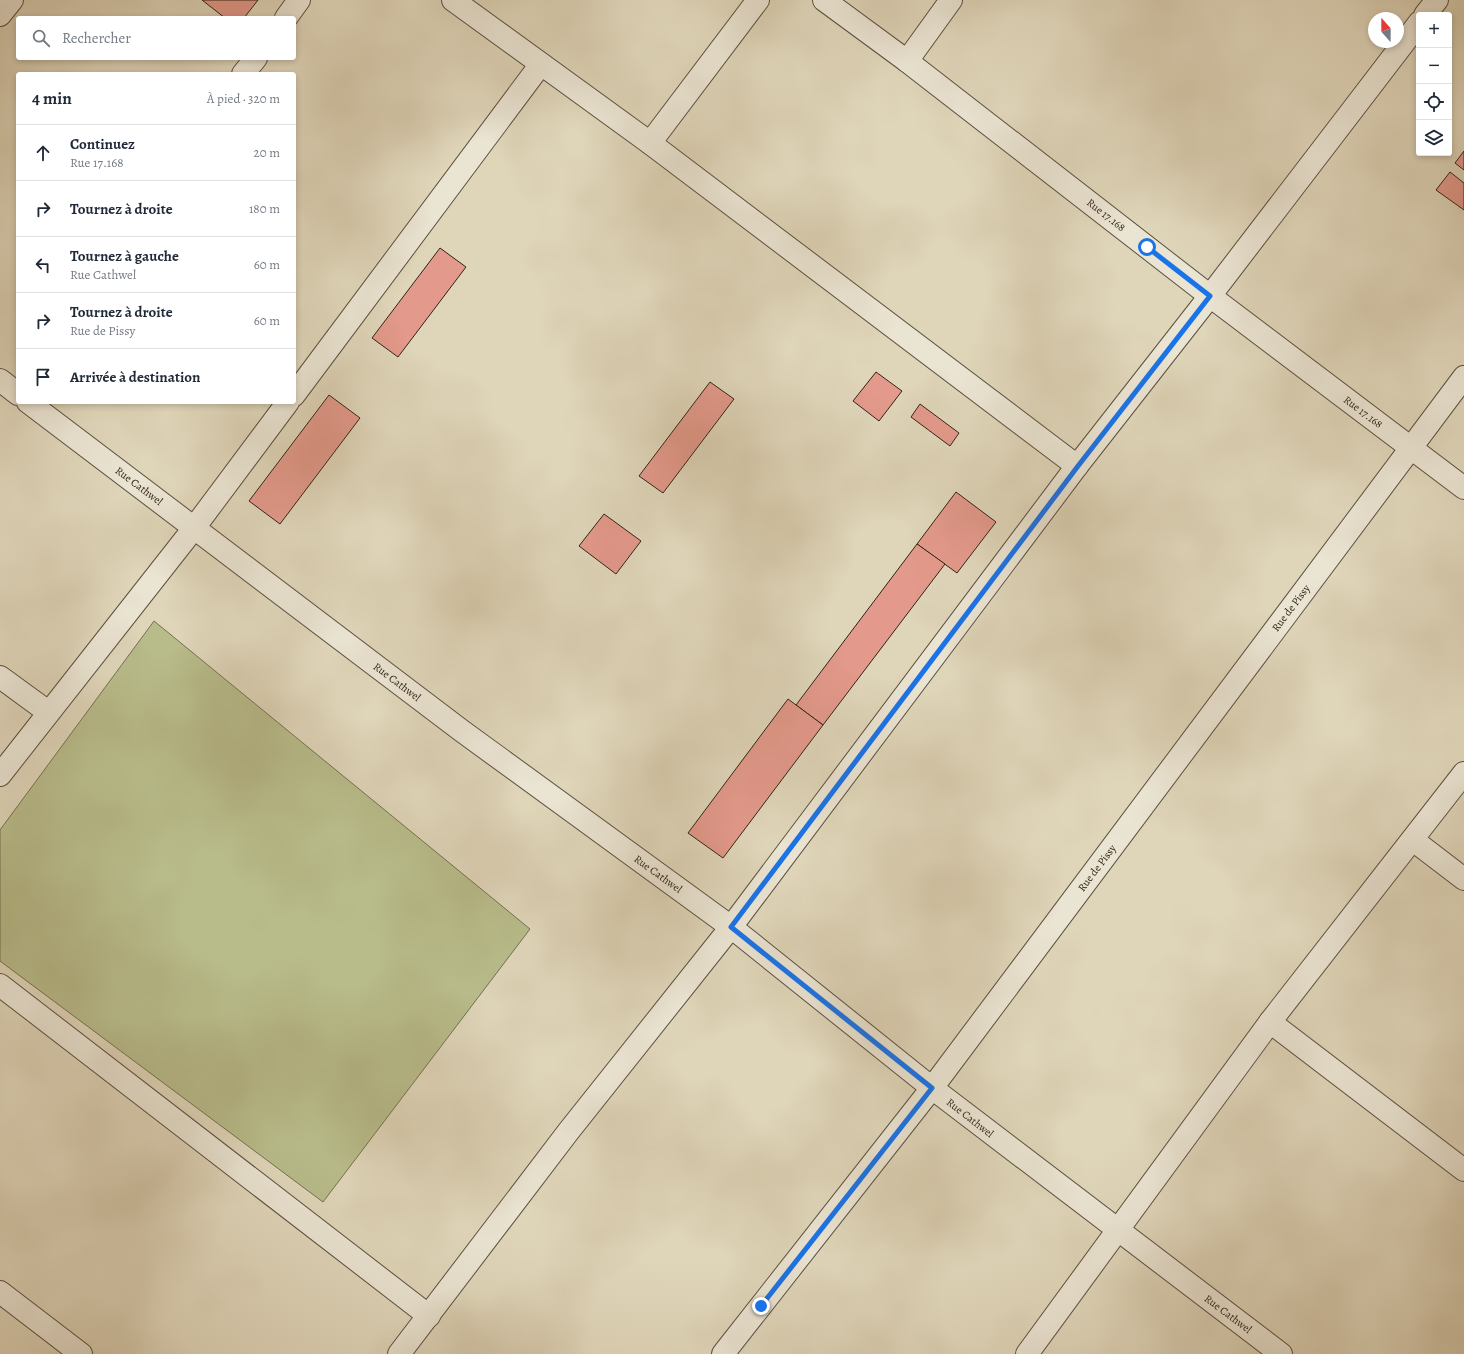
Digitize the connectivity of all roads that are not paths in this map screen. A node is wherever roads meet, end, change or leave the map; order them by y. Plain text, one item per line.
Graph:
1 (12, 0) edge
2 (299, 0) edge
3 (453, 0) edge
4 (758, 0) edge
5 (824, 0) edge
6 (951, 0) edge
7 (1437, 0) edge
8 (1427, 12) edge
9 (0, 15) edge
10 (287, 16) edge
11 (1416, 27) edge
12 (254, 60) edge
13 (907, 61) junction
14 (541, 64) junction
15 (245, 72) edge
16 (650, 143) junction
17 (1210, 296) junction
18 (1464, 377) edge
19 (296, 392) edge
20 (31, 404) edge
21 (287, 404) edge
22 (1411, 448) junction
23 (1078, 466) junction
24 (1464, 488) edge
25 (194, 528) junction
26 (0, 677) edge
27 (48, 712) junction
28 (1464, 773) edge
29 (0, 775) edge
30 (1413, 840) junction
31 (1464, 879) edge
32 (731, 927) junction
33 (1, 988) edge
34 (1270, 1022) junction
35 (932, 1088) junction
36 (1464, 1170) edge
37 (1118, 1231) junction
38 (0, 1292) edge
39 (429, 1316) junction
40 (81, 1354) edge
41 (400, 1354) edge
42 (723, 1354) edge
43 (1027, 1354) edge
44 (1281, 1354) edge

1 - 9 street
2 - 10 street
3 - 14 street
4 - 16 street
5 - 13 street, Rue 17.168
6 - 13 street
7 - 8 street
11 - 17 street
12 - 15 street
13 - 17 street, Rue 17.168
14 - 16 street
14 - 19 street
16 - 23 street
17 - 22 street, Rue 17.168
17 - 23 street
18 - 22 street, Rue de Pissy
20 - 25 street, Rue Cathwel
21 - 25 street
22 - 24 street, Rue 17.168
22 - 35 street, Rue de Pissy
23 - 32 street
25 - 27 street
25 - 32 street, Rue Cathwel
26 - 27 street
27 - 29 street
28 - 30 street
30 - 31 street
30 - 34 street
32 - 35 street, Rue Cathwel
32 - 39 street
33 - 39 street
34 - 36 street
34 - 37 street
35 - 37 street, Rue Cathwel
35 - 42 street, Rue de Pissy
37 - 43 street
37 - 44 street, Rue Cathwel
38 - 40 street
39 - 41 street

